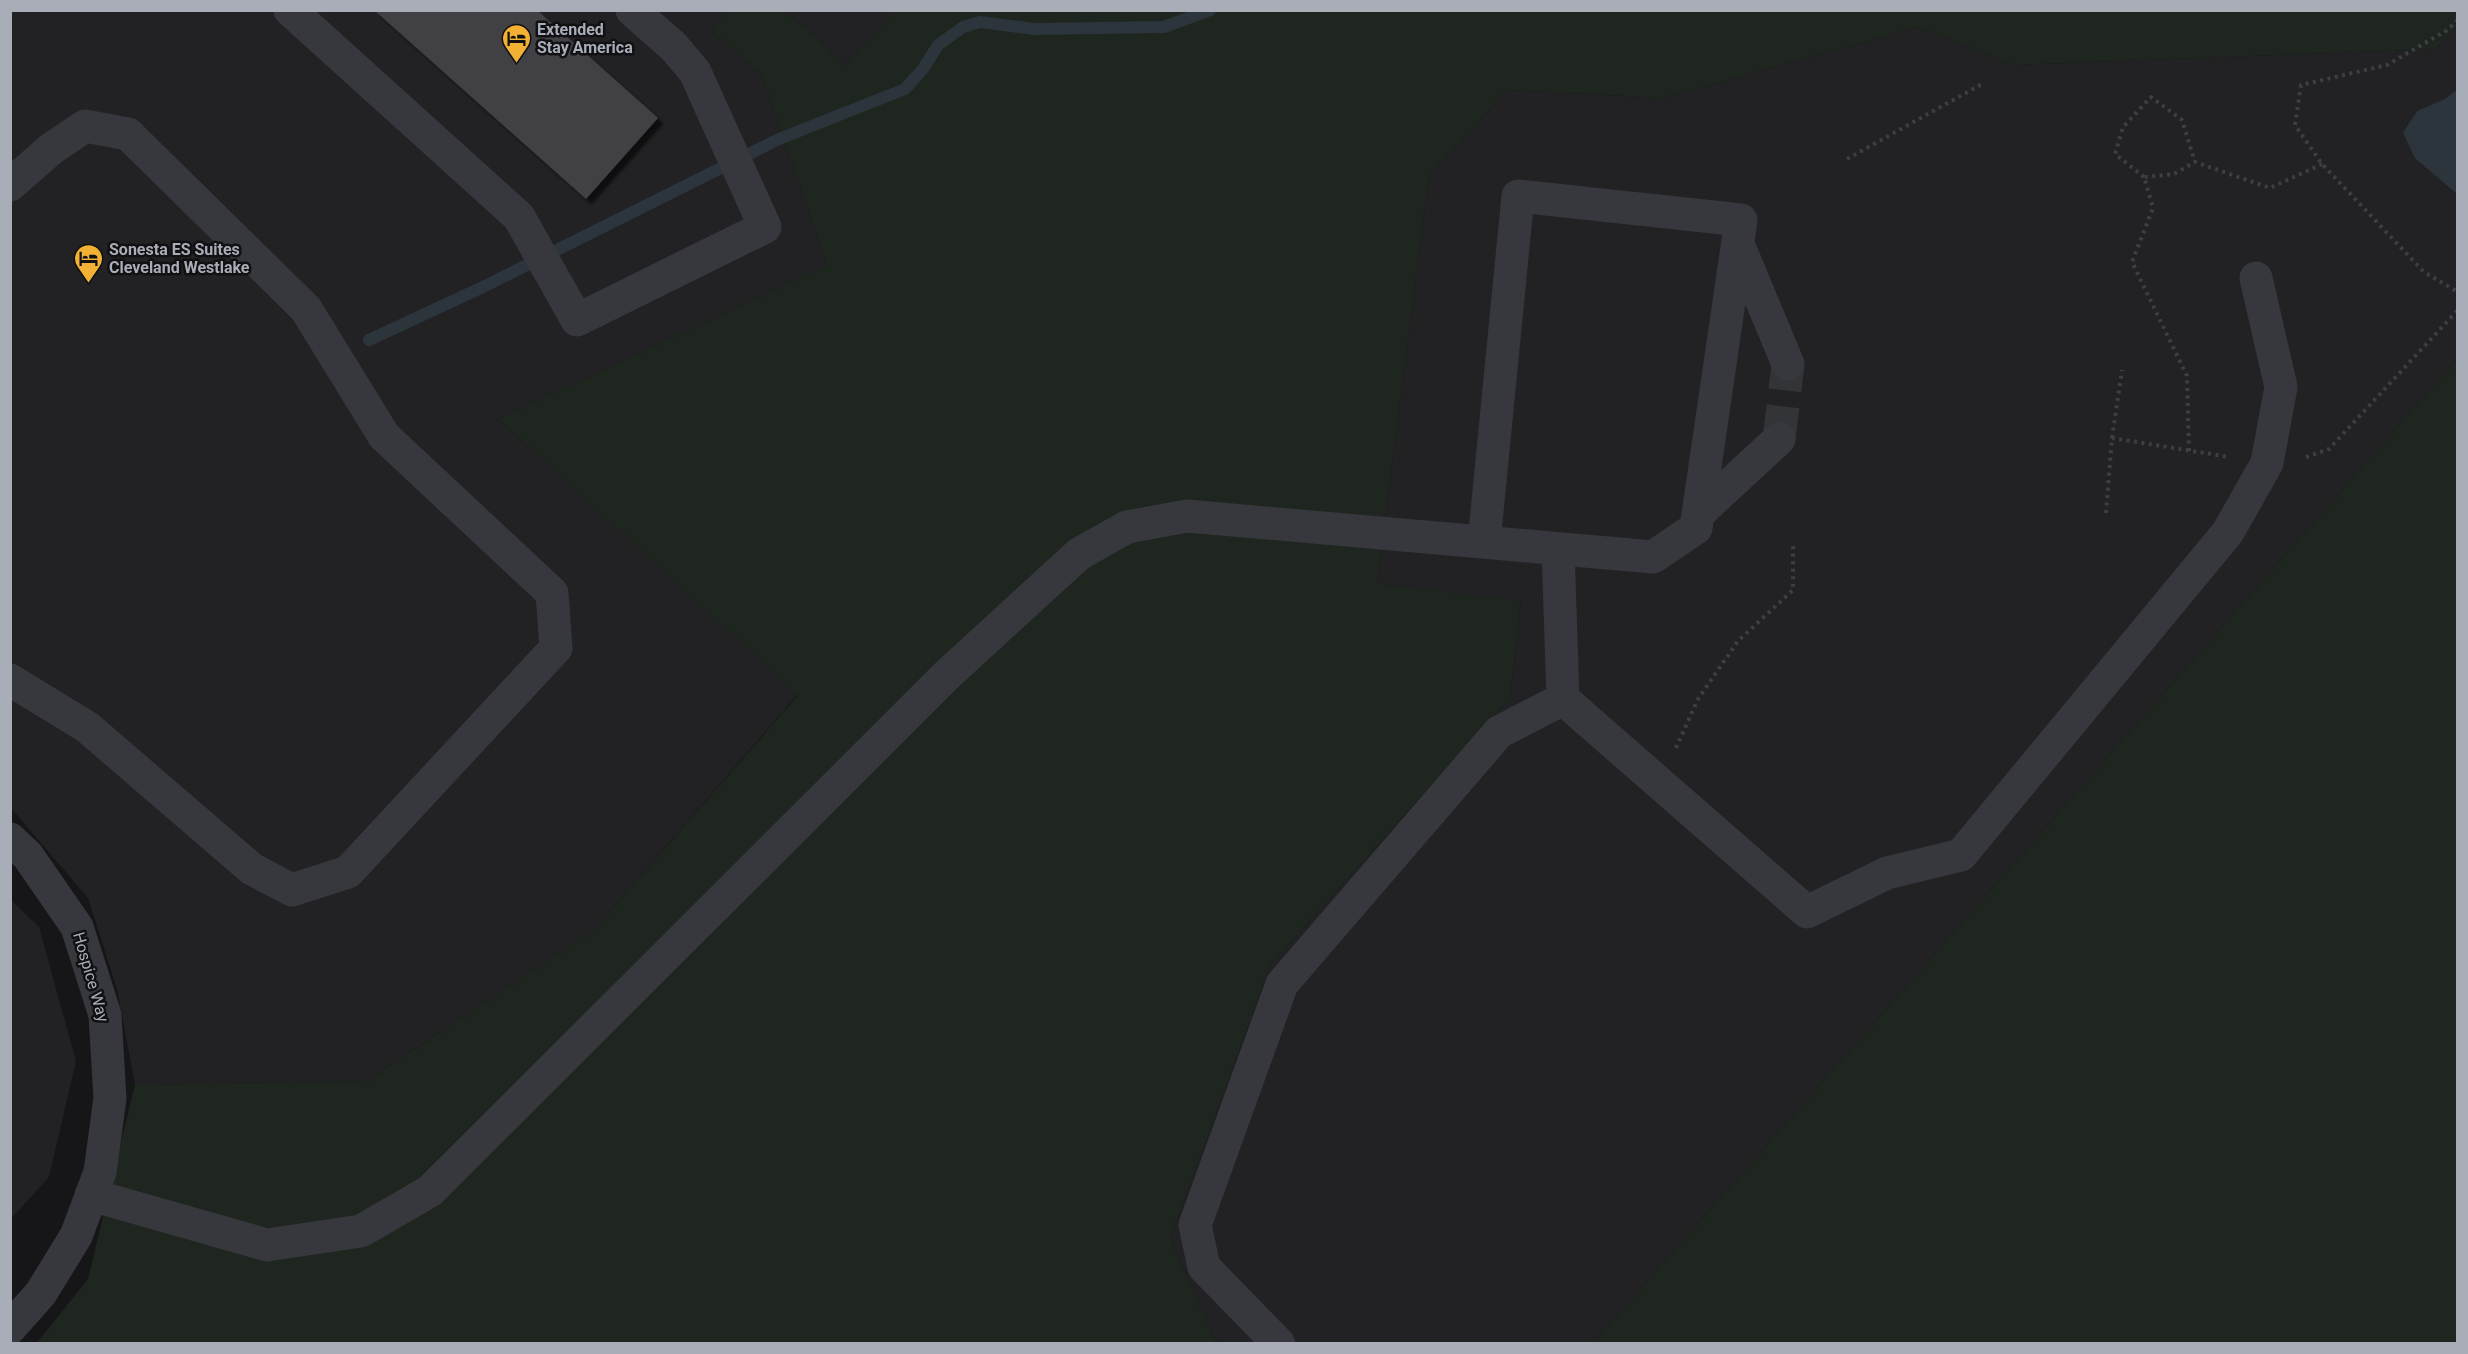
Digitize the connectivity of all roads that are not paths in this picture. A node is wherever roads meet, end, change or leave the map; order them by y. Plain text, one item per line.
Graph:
1 (290, 10) edge
2 (632, 10) edge
3 (10, 184) edge
4 (1738, 242) junction
5 (2256, 278) dead end
6 (1788, 364) tunnel mouth
7 (1779, 439) tunnel mouth
8 (1698, 514) junction
9 (1484, 542) junction
10 (1558, 549) junction
11 (10, 680) edge
12 (1563, 699) junction
13 (10, 839) edge
14 (91, 1195) junction
15 (10, 1328) edge
16 (1279, 1344) edge

1 - 2 street
3 - 11 street
4 - 6 street
4 - 8 street
4 - 9 street
5 - 12 street
7 - 8 street
8 - 10 street
9 - 10 street
9 - 14 street
10 - 12 street
12 - 16 street
13 - 14 street, Hospice Way
14 - 15 street, Hospice Way

